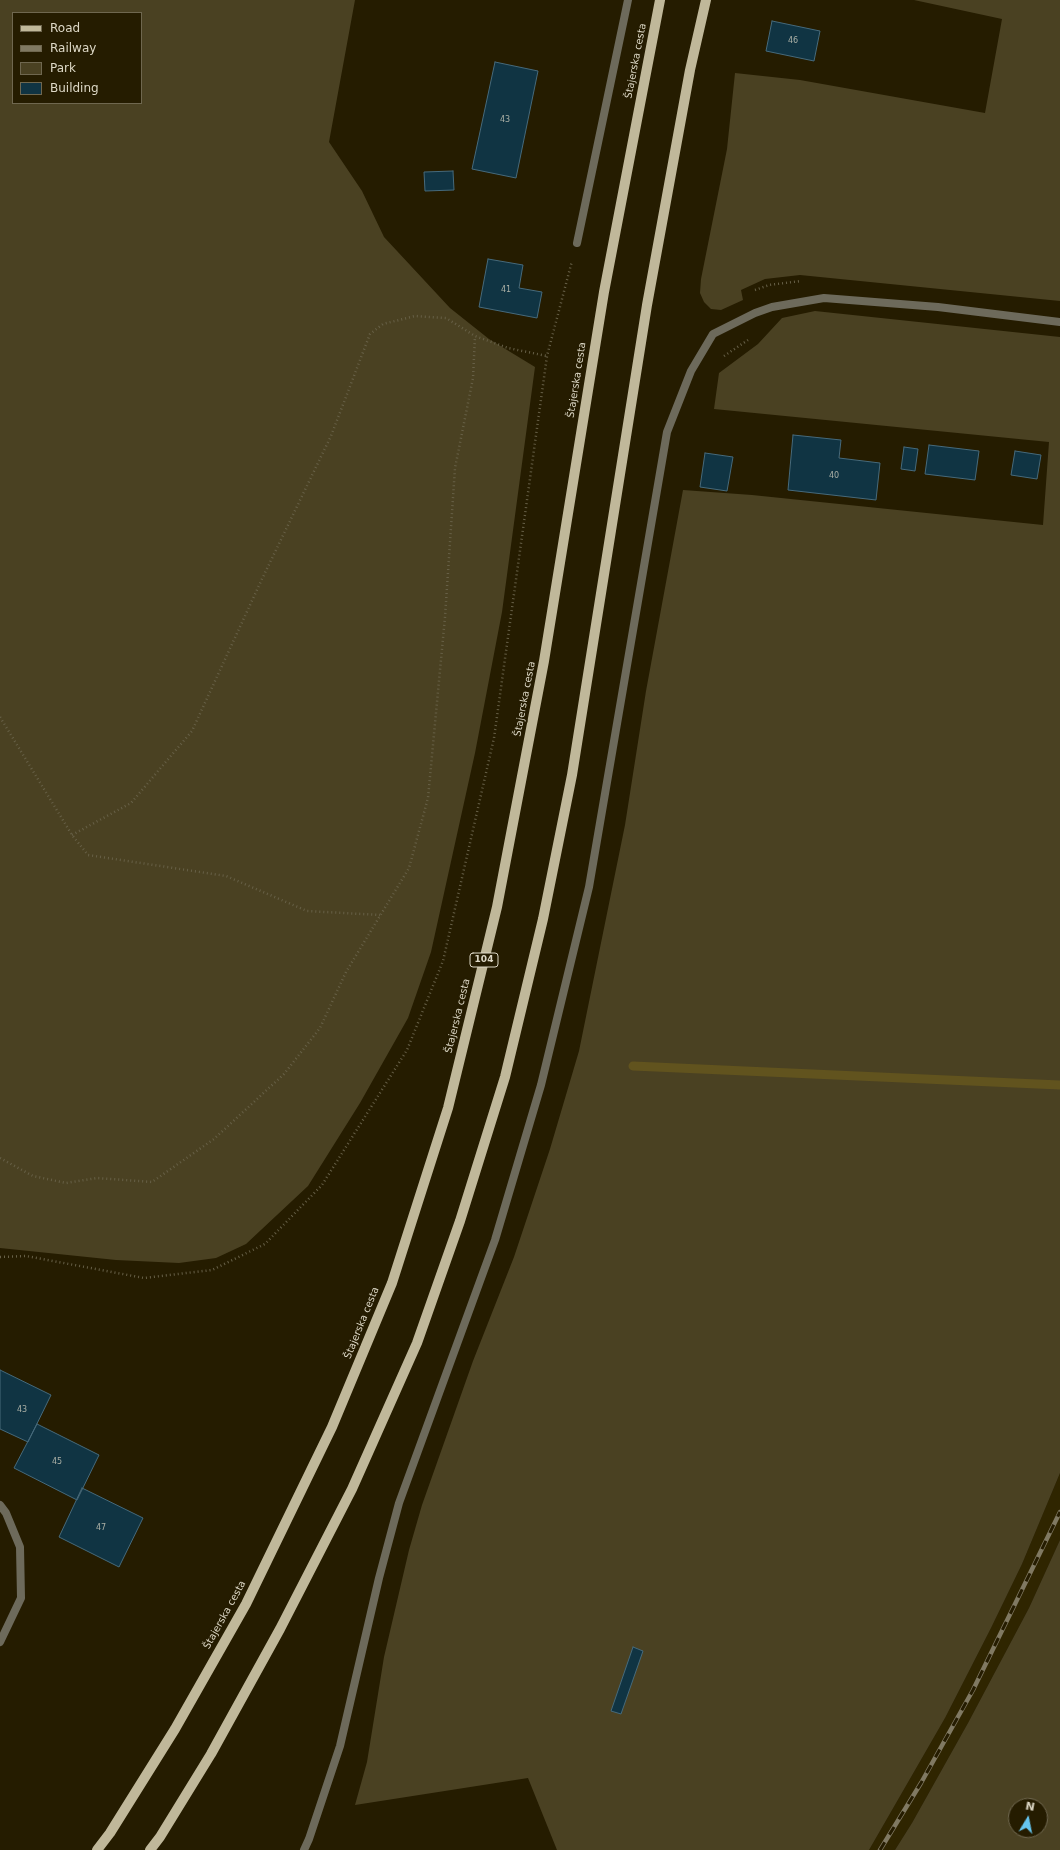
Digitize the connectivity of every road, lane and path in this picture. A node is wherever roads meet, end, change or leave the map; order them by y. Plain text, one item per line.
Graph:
1 (628, 0) edge
2 (660, 0) edge
3 (706, 0) edge
4 (577, 243) joint
5 (1060, 322) edge
6 (475, 336) junction
7 (547, 356) junction
8 (0, 717) edge
9 (72, 836) junction
10 (380, 915) junction
11 (0, 1158) edge
12 (0, 1257) edge
13 (0, 1505) edge
14 (0, 1642) edge
15 (97, 1850) edge
16 (150, 1850) edge
17 (304, 1850) edge

1 - 4 street
2 - 15 main road, Štajerska cesta / 104
3 - 16 main road
4 - 7 path
5 - 17 street
6 - 7 path
6 - 9 path
6 - 10 path
7 - 12 path
8 - 9 path
9 - 10 path
10 - 11 path
13 - 14 street

